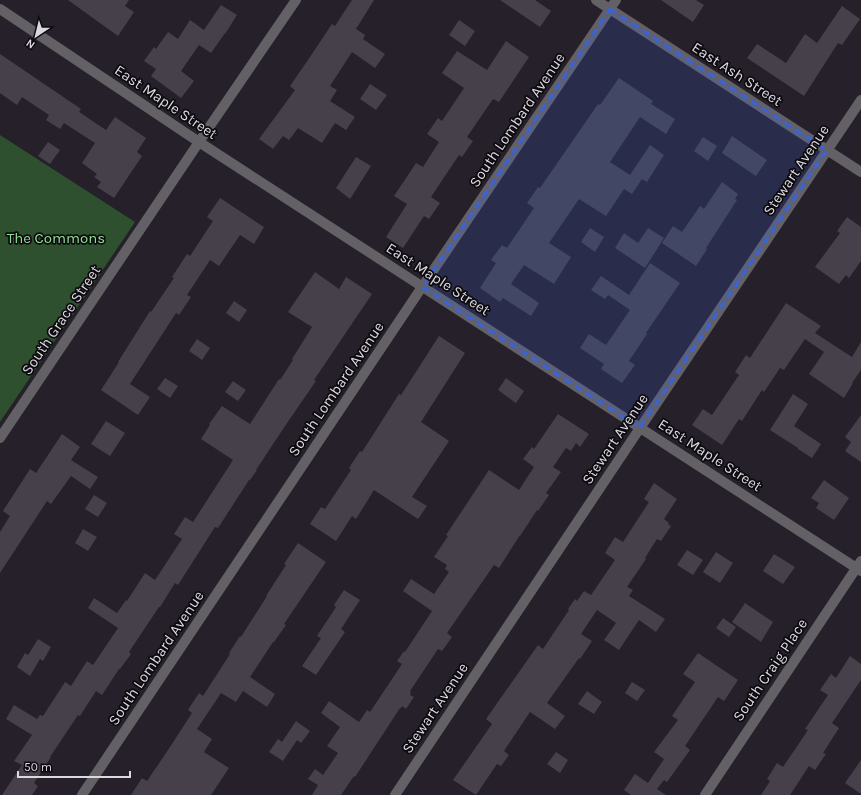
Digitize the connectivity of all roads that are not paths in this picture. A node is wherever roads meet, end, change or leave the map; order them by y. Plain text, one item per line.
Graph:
1 (296, 0) edge
2 (596, 0) edge
3 (616, 0) edge
4 (0, 9) edge
5 (610, 9) junction
6 (861, 100) edge
7 (199, 142) junction
8 (827, 150) junction
9 (861, 172) edge
10 (422, 287) junction
11 (640, 428) junction
12 (0, 438) edge
13 (859, 567) edge
14 (82, 795) edge
15 (394, 795) edge
16 (705, 795) edge

1 - 7 street, South Grace Street
2 - 5 street, East Ash Street
3 - 5 street, South Lombard Avenue
4 - 7 street, East Maple Street
5 - 8 street, East Ash Street
5 - 10 street, South Lombard Avenue
6 - 8 street, Stewart Avenue
7 - 10 street, East Maple Street
7 - 12 street, South Grace Street
8 - 9 street, East Ash Street
8 - 11 street, Stewart Avenue
10 - 11 street, East Maple Street
10 - 14 street, South Lombard Avenue
11 - 13 street, East Maple Street
11 - 15 street, Stewart Avenue
13 - 16 street, South Craig Place

